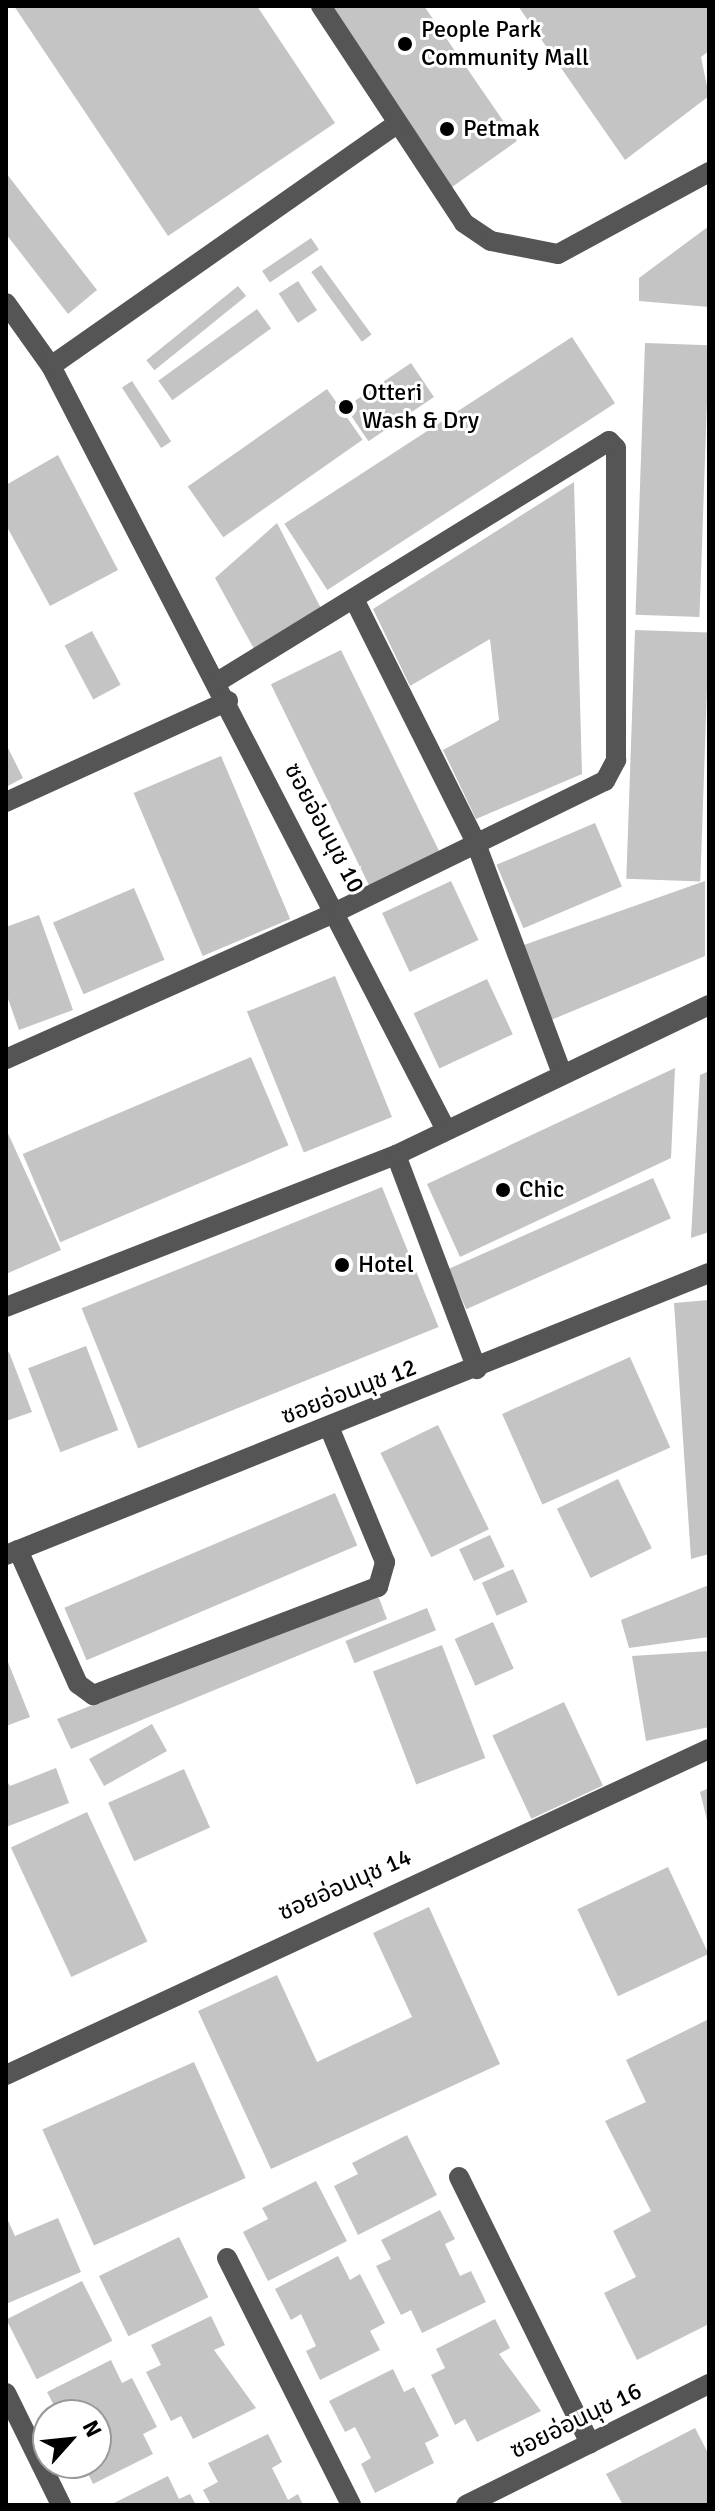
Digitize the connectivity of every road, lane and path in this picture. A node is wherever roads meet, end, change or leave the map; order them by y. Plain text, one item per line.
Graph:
1 (321, 6) edge
2 (397, 124) junction
3 (709, 172) edge
4 (6, 303) edge
5 (51, 366) junction
6 (355, 601) junction
7 (218, 682) junction
8 (228, 701) junction
9 (6, 802) edge
10 (475, 841) junction
11 (338, 911) junction
12 (709, 1005) edge
13 (6, 1059) edge
14 (562, 1074) junction
15 (445, 1128) junction
16 (396, 1155) junction
17 (709, 1273) edge
18 (6, 1307) edge
19 (477, 1369) junction
20 (329, 1427) junction
21 (12, 1553) edge
22 (709, 1749) edge
23 (6, 2075) edge
24 (459, 2177) dead end
25 (227, 2258) dead end
26 (709, 2384) edge
27 (6, 2393) edge
28 (590, 2443) junction
29 (61, 2505) edge
30 (351, 2505) edge
31 (466, 2505) edge

1 - 2 street
2 - 3 street
2 - 5 street
4 - 5 street, ซอยอ่อนนุช 10
5 - 7 street, ซอยอ่อนนุช 10
6 - 7 street
6 - 10 street
6 - 10 street
7 - 8 street, ซอยอ่อนนุช 10
8 - 9 street
8 - 11 street, ซอยอ่อนนุช 10
10 - 11 street
10 - 14 street
11 - 13 street
11 - 15 street, ซอยอ่อนนุช 10
12 - 14 street
14 - 15 street
15 - 16 street
16 - 18 street
16 - 19 street
17 - 19 street, ซอยอ่อนนุช 12
19 - 20 street, ซอยอ่อนนุช 12
20 - 21 street, ซอยอ่อนนุช 12
20 - 21 street
22 - 23 street, ซอยอ่อนนุช 14
24 - 28 street
25 - 30 street
26 - 28 street, ซอยอ่อนนุช 16
27 - 29 street
28 - 31 street, ซอยอ่อนนุช 16

